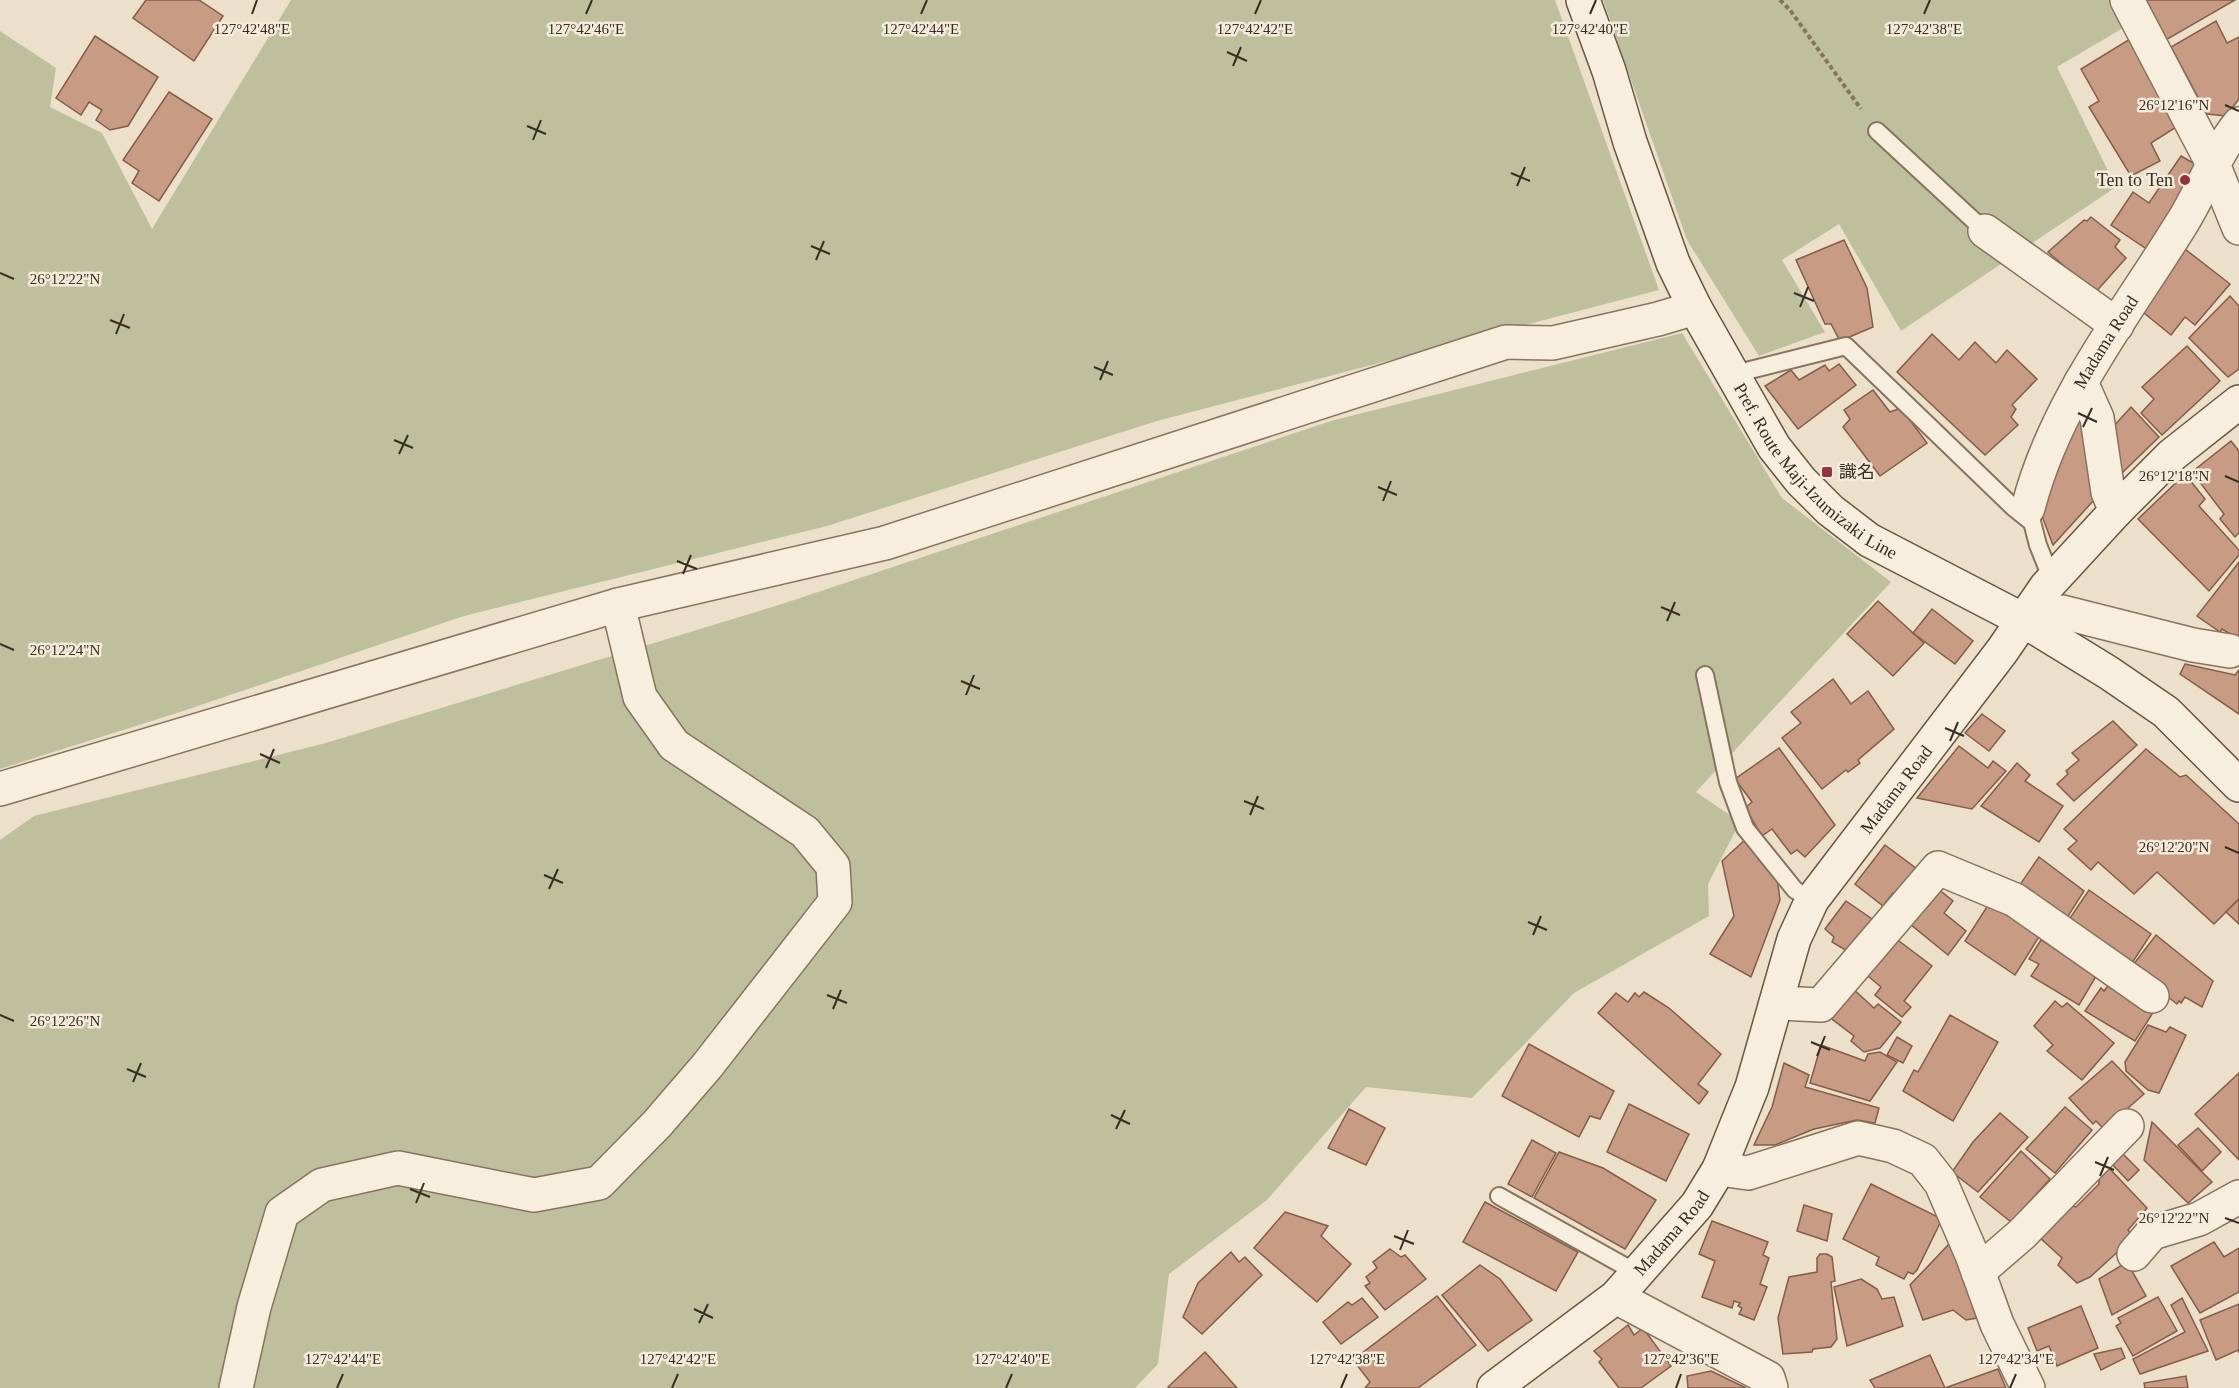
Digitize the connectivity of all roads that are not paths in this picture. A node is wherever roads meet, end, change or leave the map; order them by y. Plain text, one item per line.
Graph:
1 (1583, 0) edge
2 (2127, 0) edge
3 (2239, 124) edge
4 (1877, 131) road end
5 (2213, 164) junction
6 (2239, 228) edge
7 (1985, 231) joint
8 (1695, 308) junction
9 (2117, 325) junction
10 (1734, 378) junction
11 (2081, 382) junction
12 (2239, 402) edge
13 (2116, 511) junction
14 (2030, 515) junction
15 (2052, 580) junction
16 (618, 605) junction
17 (2023, 620) junction
18 (2229, 651) dead end
19 (1705, 675) dead end
20 (2239, 784) edge
21 (0, 789) edge
22 (1812, 900) junction
23 (2152, 996) dead end
24 (1776, 1003) junction
25 (2127, 1126) dead end
26 (1719, 1169) junction
27 (1499, 1196) dead end
28 (2239, 1197) edge
29 (2134, 1254) dead end
30 (1978, 1272) junction
31 (1627, 1285) junction
32 (236, 1388) edge
33 (1494, 1388) edge
34 (1771, 1388) edge
35 (2028, 1388) edge

1 - 8 street, Pref. Route Maji-Izumizaki Line
2 - 5 street
3 - 5 street, Madama Road
4 - 7 lane
5 - 6 street
5 - 9 street, Madama Road
7 - 9 street
8 - 10 street, Pref. Route Maji-Izumizaki Line
8 - 16 street
9 - 11 street, Madama Road
10 - 14 lane
10 - 17 street, Pref. Route Maji-Izumizaki Line
11 - 13 street
11 - 14 street, Madama Road
12 - 13 street, Madama Road
13 - 15 street, Madama Road
14 - 15 lane
15 - 17 street, Madama Road
16 - 21 street
16 - 32 street
17 - 18 street
17 - 20 street, Pref. Route Maji-Izumizaki Line
17 - 22 street, Madama Road
19 - 22 lane
22 - 24 street, Madama Road
23 - 24 street
24 - 26 street, Madama Road
25 - 30 street
26 - 30 street
26 - 31 street, Madama Road
27 - 31 lane
28 - 29 street
30 - 35 street
31 - 33 street, Madama Road
31 - 34 street

